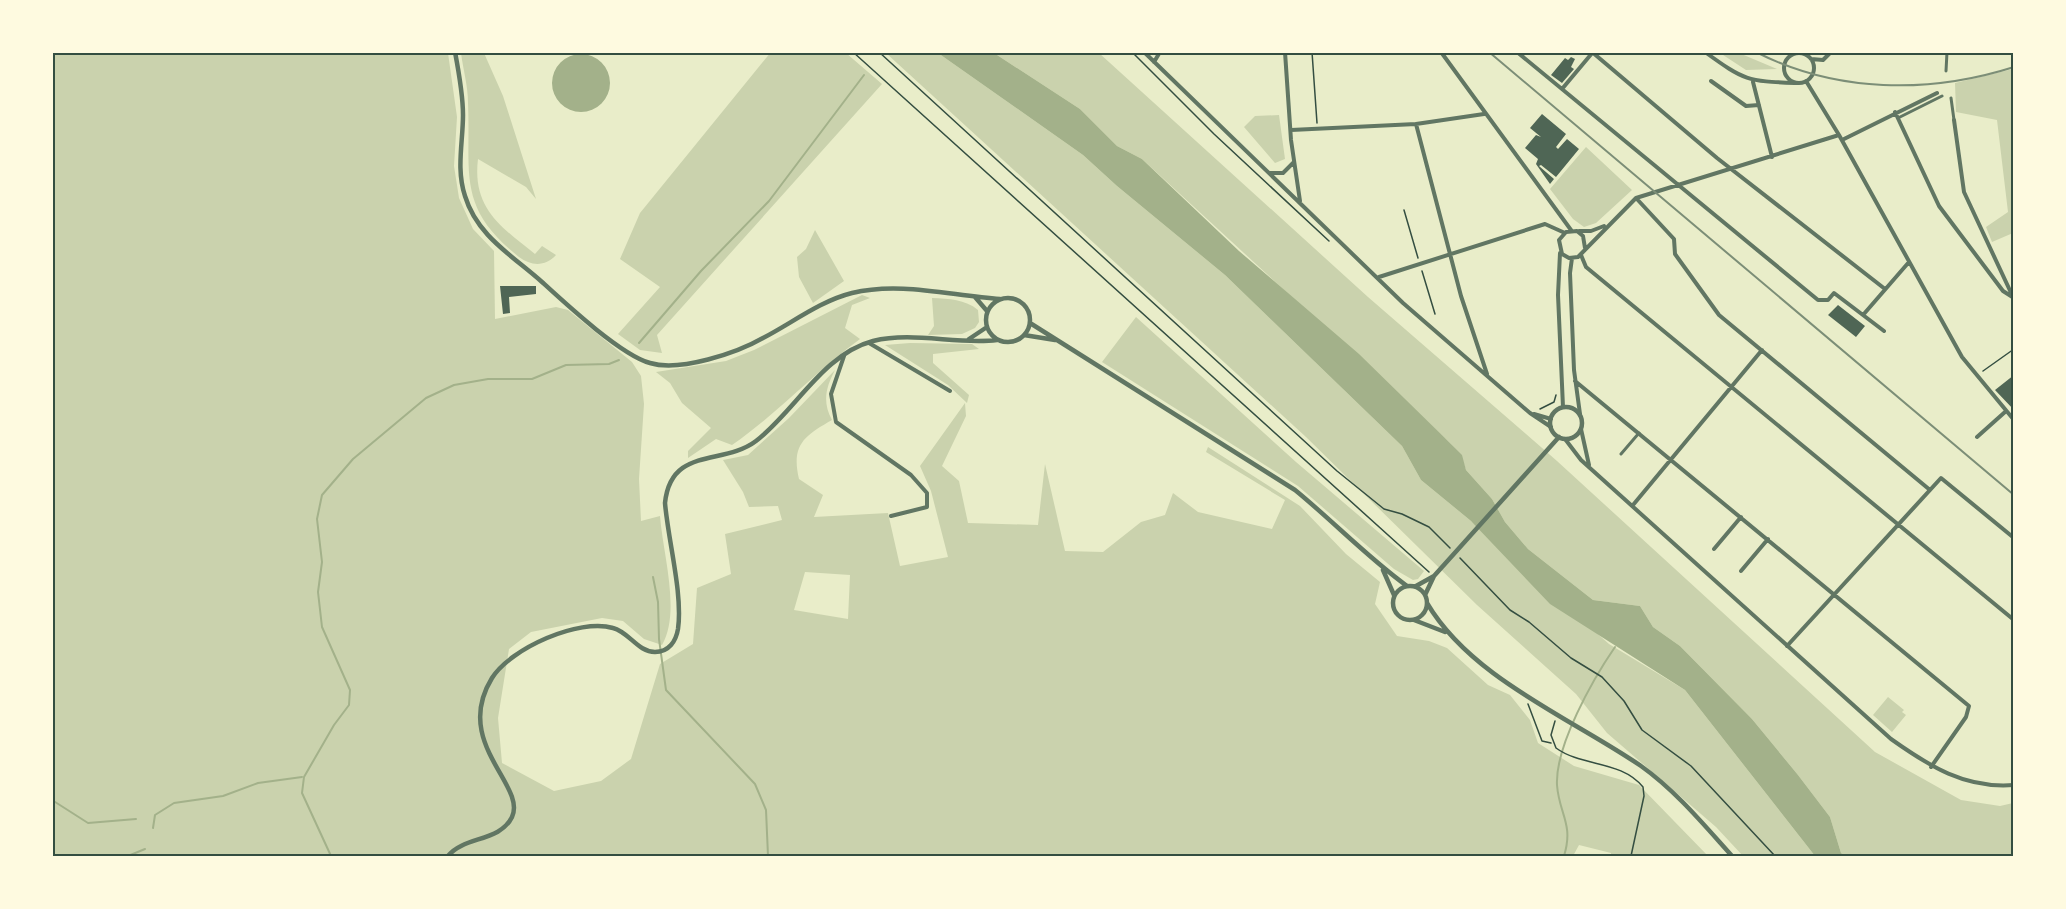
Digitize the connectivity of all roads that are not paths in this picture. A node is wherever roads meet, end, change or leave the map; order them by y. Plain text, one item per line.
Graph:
1 (455, 52) edge
2 (1144, 52) edge
3 (1160, 52) edge
4 (1285, 52) edge
5 (1441, 52) edge
6 (1517, 52) edge
7 (1705, 52) edge
8 (1831, 52) edge
9 (1947, 52) edge
10 (1593, 53) edge
11 (1789, 54) edge
12 (1811, 59) junction
13 (1154, 62) junction
14 (1946, 71) dead end
15 (1711, 81) dead end
16 (1753, 81) junction
17 (1806, 81) junction
18 (1796, 83) junction
19 (1562, 90) junction
20 (1937, 93) dead end
21 (1942, 96) dead end
22 (1951, 98) dead end
23 (1759, 105) junction
24 (1895, 112) junction
25 (1484, 114) junction
26 (1898, 118) junction
27 (1954, 120) joint
28 (1416, 124) junction
29 (1291, 130) junction
30 (1839, 135) junction
31 (1842, 140) junction
32 (1772, 157) junction
33 (1294, 162) junction
34 (1734, 169) junction
35 (1268, 172) junction
36 (1678, 186) junction
37 (1636, 198) junction
38 (1300, 201) junction
39 (1607, 224) junction
40 (1573, 231) junction
41 (1564, 233) junction
42 (1586, 248) junction
43 (1560, 252) junction
44 (1449, 253) junction
45 (1581, 255) junction
46 (1572, 258) junction
47 (1909, 262) junction
48 (1379, 277) junction
49 (1885, 289) junction
50 (975, 297) junction
51 (2013, 298) edge
52 (1000, 299) junction
53 (987, 311) junction
54 (1863, 315) junction
55 (1030, 323) junction
56 (987, 327) junction
57 (1884, 331) dead end
58 (1024, 335) junction
59 (969, 339) junction
60 (997, 340) junction
61 (1058, 340) junction
62 (869, 343) junction
63 (1762, 350) junction
64 (844, 356) junction
65 (1487, 374) junction
66 (1575, 381) junction
67 (1731, 387) junction
68 (950, 391) dead end
69 (1563, 407) junction
70 (1532, 411) junction
71 (2005, 412) junction
72 (1580, 414) junction
73 (1551, 419) junction
74 (2013, 420) edge
75 (1551, 427) junction
76 (1581, 429) junction
77 (1639, 433) junction
78 (1977, 437) dead end
79 (1562, 438) junction
80 (1621, 454) dead end
81 (1671, 460) junction
82 (1589, 466) junction
83 (1930, 490) junction
84 (1633, 505) junction
85 (891, 516) dead end
86 (1741, 517) junction
87 (1898, 525) junction
88 (2013, 538) edge
89 (1768, 539) junction
90 (1714, 549) dead end
91 (1382, 568) junction
92 (1741, 571) dead end
93 (1434, 576) junction
94 (1407, 586) junction
95 (1416, 586) junction
96 (1835, 594) junction
97 (1395, 595) junction
98 (1425, 595) junction
99 (1427, 603) junction
100 (1413, 620) junction
101 (2013, 620) edge
102 (1447, 633) junction
103 (1787, 646) junction
104 (1931, 767) junction
105 (2013, 785) edge
106 (448, 856) edge
107 (1732, 856) edge

1 - 50 street
2 - 13 street
3 - 13 street
4 - 29 street
5 - 25 street
6 - 19 street
7 - 16 street
8 - 12 street
9 - 14 street
10 - 19 street
10 - 34 street
11 - 12 street
11 - 18 street
12 - 17 street
13 - 35 street
15 - 23 street
16 - 18 street
16 - 23 street
17 - 18 street
17 - 30 street
19 - 36 street
20 - 24 street
21 - 26 street
22 - 27 street
23 - 32 street
24 - 26 street
24 - 31 street
25 - 28 street
25 - 40 street
26 - 51 street
27 - 51 street
28 - 29 street
28 - 44 street
29 - 33 street
30 - 31 street
30 - 32 street
31 - 47 street
32 - 34 street
33 - 35 street
33 - 38 street
34 - 36 street
34 - 49 street
35 - 38 street
36 - 37 street
36 - 54 street
37 - 39 street
37 - 63 street
38 - 48 street
39 - 40 street
39 - 42 street
40 - 41 street
40 - 42 street
41 - 43 street
41 - 44 street
42 - 45 street
43 - 46 street
43 - 69 street
44 - 48 street
44 - 65 street
45 - 46 street
45 - 67 street
46 - 66 street
47 - 49 street
47 - 71 street
48 - 65 street
49 - 54 street
50 - 52 street
50 - 53 street
52 - 53 street
52 - 55 street
53 - 56 street
54 - 57 street
55 - 58 street
55 - 61 street
56 - 59 street
56 - 60 street
58 - 60 street
58 - 61 street
59 - 60 street
59 - 62 street
61 - 91 street
62 - 64 street
62 - 68 street
63 - 67 street
63 - 83 street
64 - 85 street
64 - 106 street
65 - 70 street
66 - 72 street
66 - 77 street
67 - 81 street
67 - 87 street
69 - 72 street
69 - 73 street
70 - 73 street
70 - 75 street
71 - 74 street
71 - 78 street
72 - 76 street
73 - 75 street
75 - 79 street
76 - 79 street
76 - 82 street
77 - 80 street
77 - 81 street
79 - 82 street
79 - 93 street
81 - 84 street
81 - 86 street
82 - 84 street
83 - 87 street
83 - 88 street
84 - 103 street
86 - 89 street
86 - 90 street
87 - 96 street
87 - 101 street
89 - 92 street
89 - 96 street
91 - 94 street
91 - 97 street
93 - 95 street
93 - 98 street
94 - 95 street
94 - 97 street
95 - 98 street
96 - 103 street
96 - 104 street
97 - 100 street
98 - 99 street
99 - 100 street
99 - 102 street
100 - 102 street
102 - 107 street
103 - 104 street
104 - 105 street

